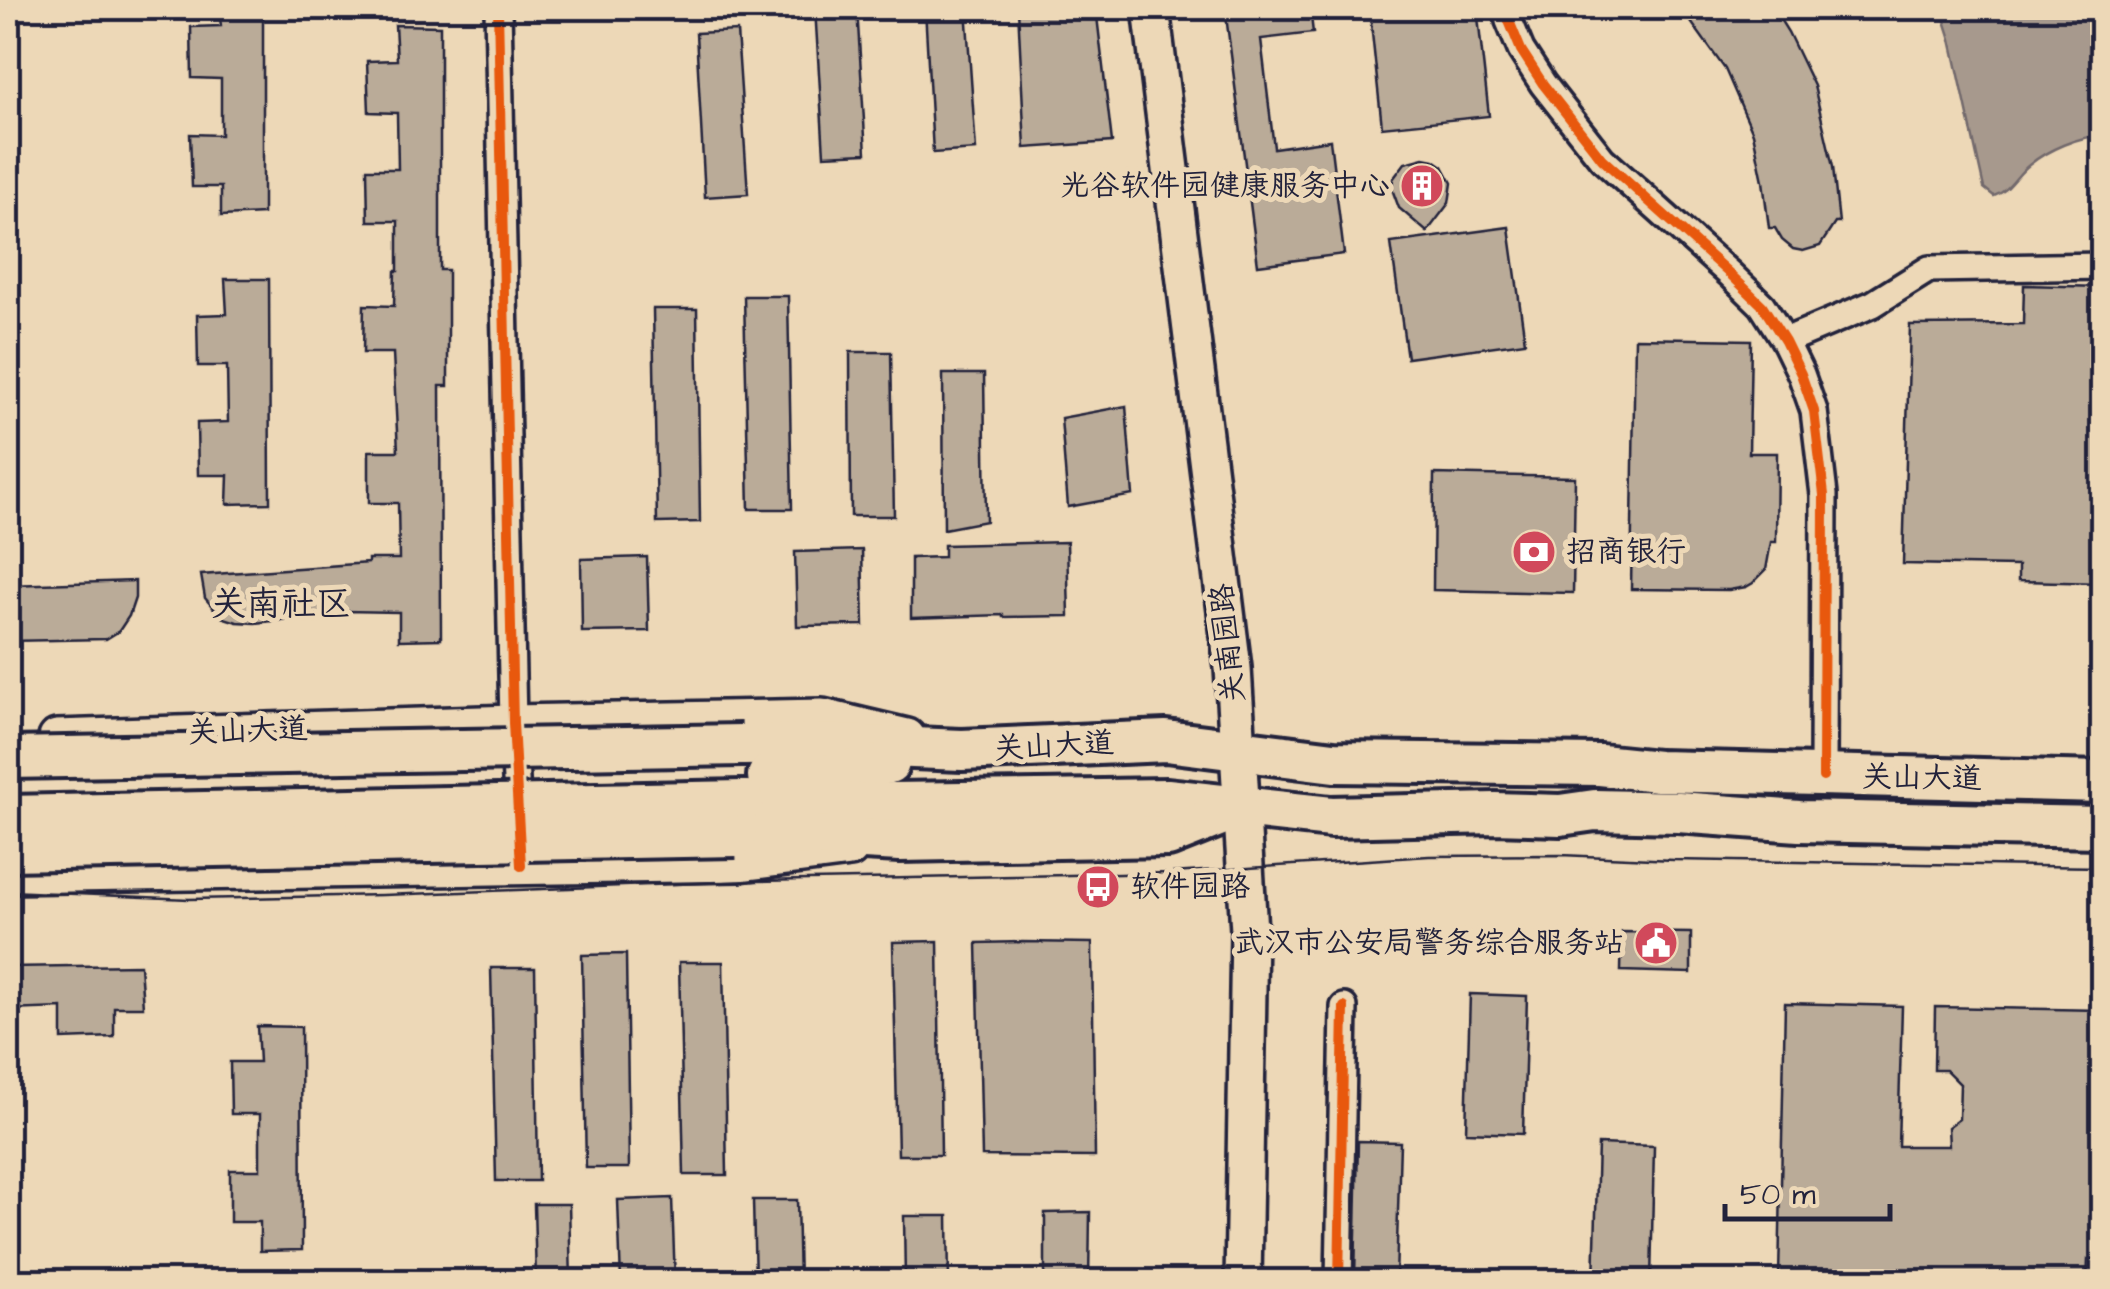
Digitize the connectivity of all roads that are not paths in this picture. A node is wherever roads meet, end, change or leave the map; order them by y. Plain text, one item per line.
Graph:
1 (498, 8) edge
2 (1150, 8) edge
3 (1175, 8) edge
4 (1507, 8) edge
5 (2102, 266) edge
6 (1785, 341) junction
7 (514, 723) junction
8 (8, 740) edge
9 (962, 750) junction
10 (1249, 751) junction
11 (8, 758) edge
12 (1823, 777) junction
13 (2102, 782) edge
14 (740, 790) junction
15 (8, 791) edge
16 (1252, 808) junction
17 (8, 816) edge
18 (2102, 828) edge
19 (900, 841) junction
20 (8, 850) edge
21 (520, 866) junction
22 (8, 876) edge
23 (1344, 1007) dead end
24 (1243, 1282) edge
25 (1263, 1282) edge
26 (1340, 1282) edge

1 - 7 street
2 - 10 main road, 关南园路
3 - 10 main road, 关南园路
4 - 6 street
5 - 6 street
6 - 12 street
7 - 8 main road, 关山大道
7 - 9 main road, 关山大道
7 - 21 street
9 - 10 main road, 关山大道
9 - 14 main road
10 - 12 main road, 关山大道
10 - 16 main road, 关南园路
11 - 14 main road, bridge
12 - 13 main road, 关山大道
14 - 15 main road
14 - 16 main road, 关山大道
14 - 17 main road, bridge
14 - 19 main road
14 - 20 main road, bridge
16 - 18 main road, 关山大道
16 - 19 main road
16 - 24 main road, 关南园路
16 - 25 main road, 关南园路
19 - 21 main road
21 - 22 main road
23 - 26 street

